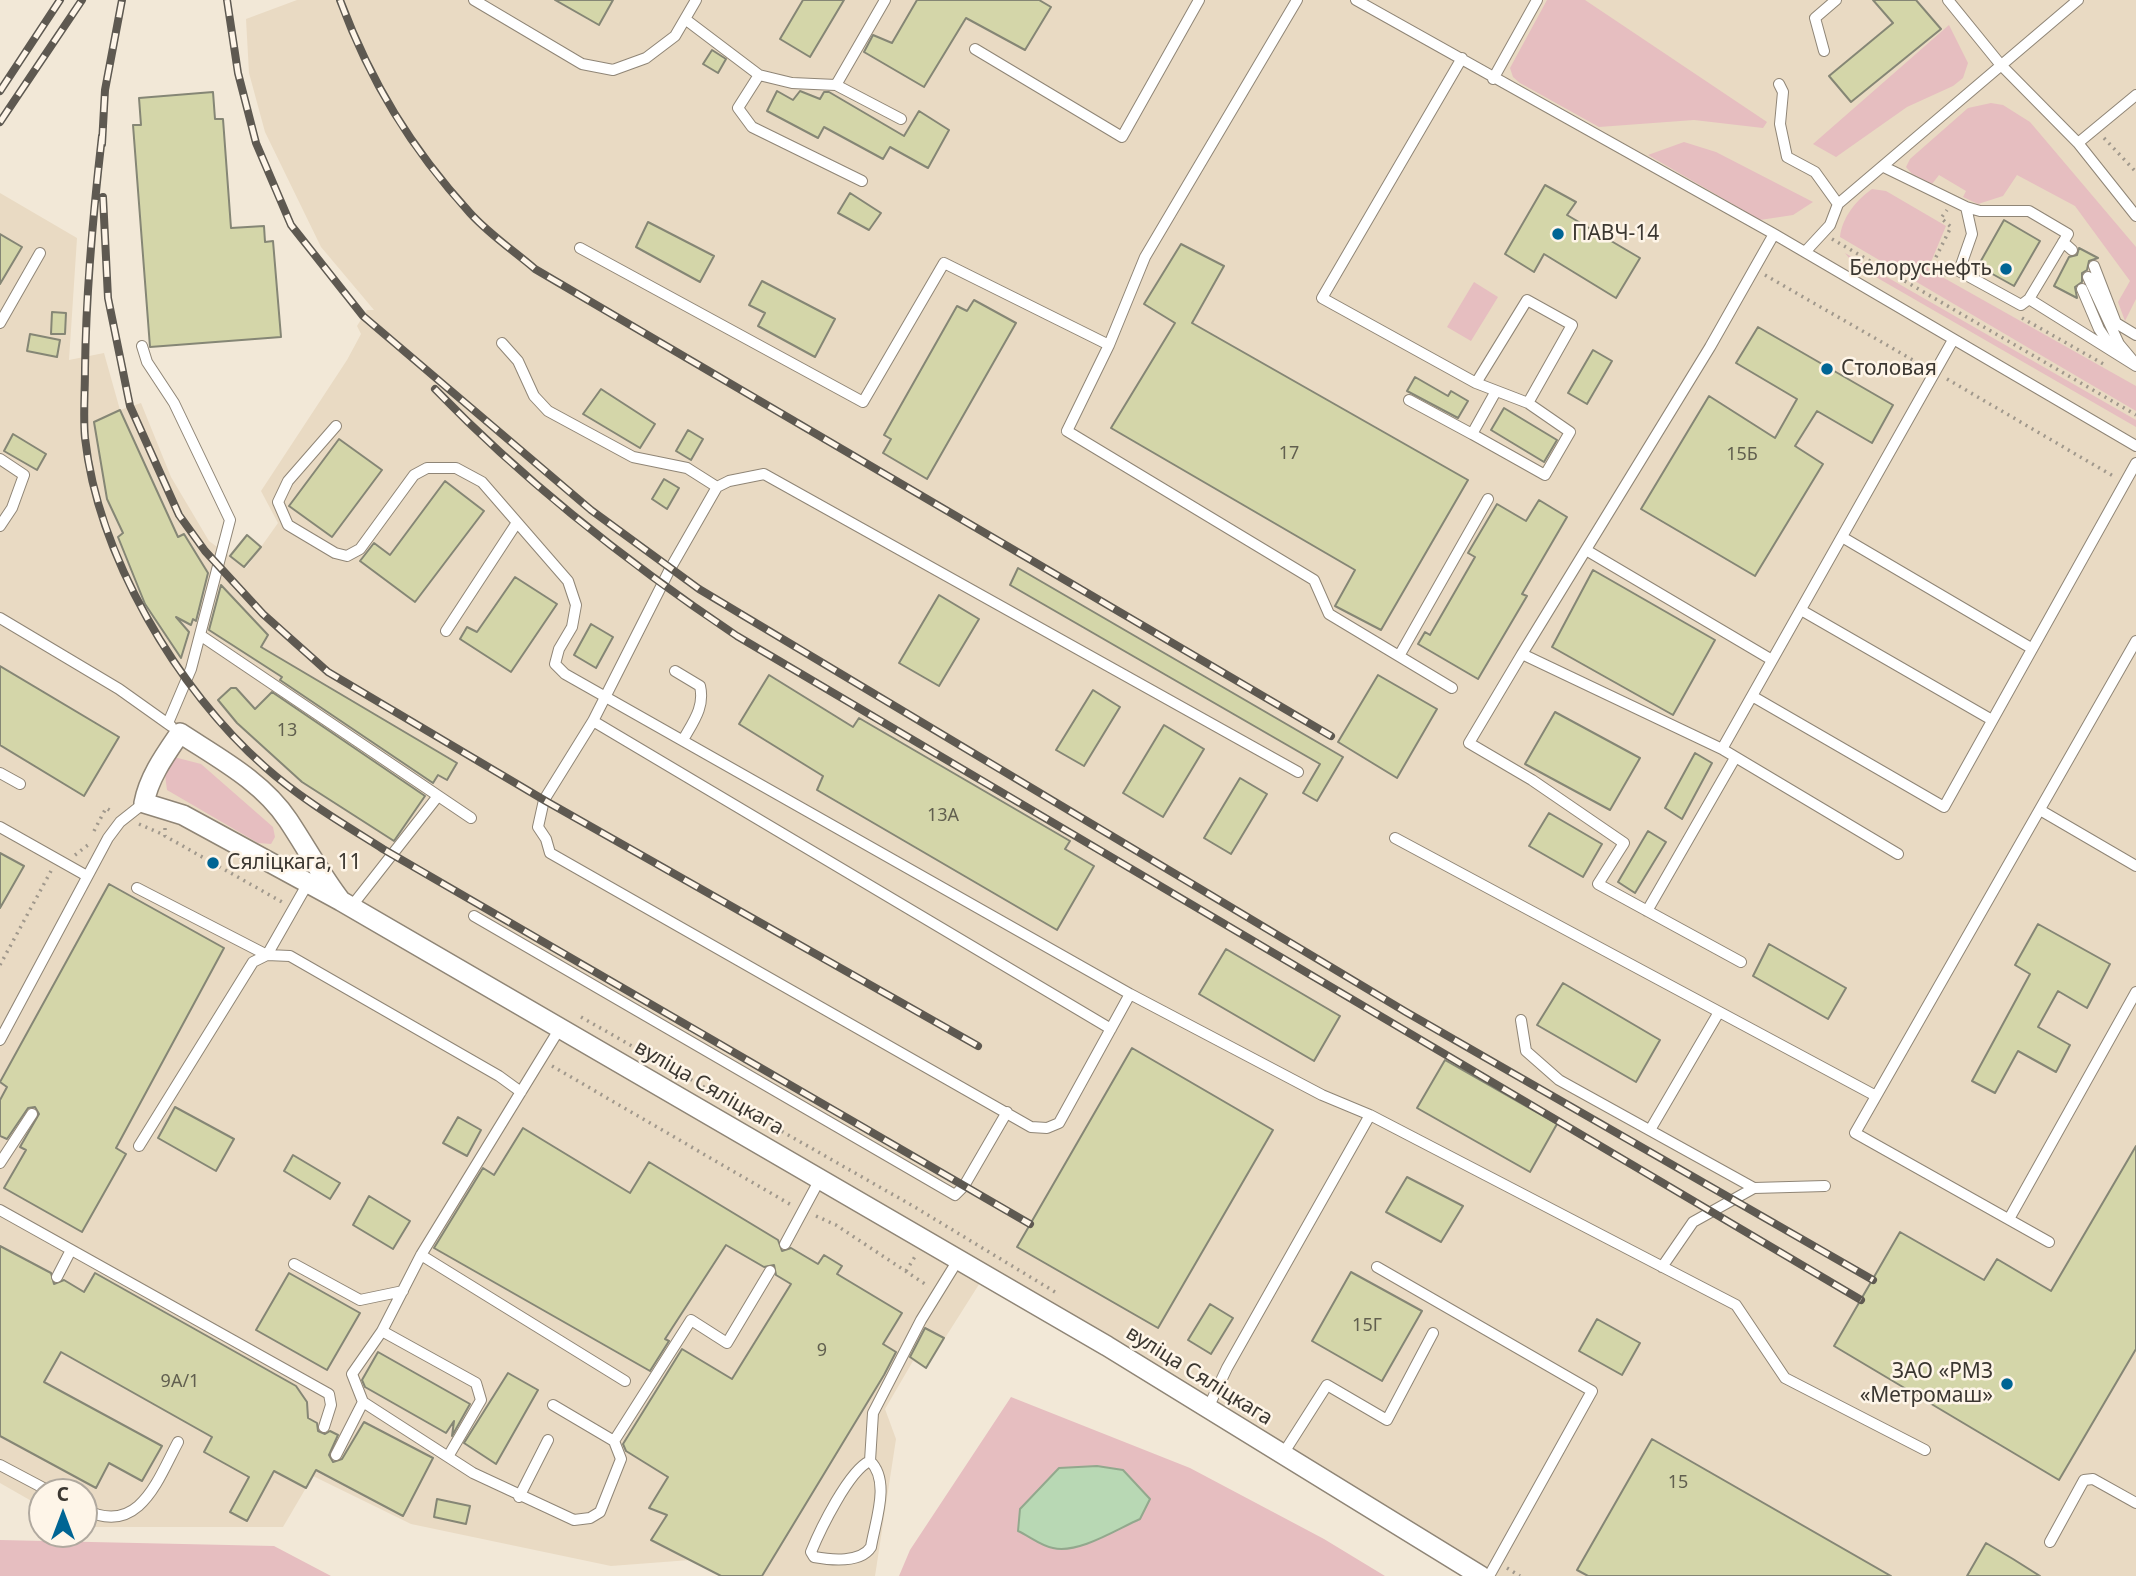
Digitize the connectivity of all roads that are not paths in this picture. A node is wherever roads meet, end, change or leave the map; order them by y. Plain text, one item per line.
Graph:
1 (474, 0) edge
2 (696, 0) edge
3 (885, 0) edge
4 (1199, 0) edge
5 (1297, 0) edge
6 (1356, 0) edge
7 (1537, 0) edge
8 (1836, 0) edge
9 (1948, 0) edge
10 (2078, 0) edge
11 (685, 19) junction
12 (975, 49) dead end
13 (1824, 51) dead end
14 (1462, 58) junction
15 (2000, 64) junction
16 (758, 75) junction
17 (1493, 79) junction
18 (1779, 84) dead end
19 (836, 85) junction
20 (2136, 95) edge
21 (901, 119) dead end
22 (2078, 143) junction
23 (1884, 167) junction
24 (862, 181) dead end
25 (1838, 204) junction
26 (1966, 207) junction
27 (2136, 216) edge
28 (1774, 234) junction
29 (2063, 242) junction
30 (580, 248) dead end
31 (2072, 250) dead end
32 (1805, 252) junction
33 (40, 253) dead end
34 (2056, 254) junction
35 (2066, 261) dead end
36 (2094, 265) dead end
37 (2049, 266) junction
38 (2060, 273) dead end
39 (2088, 277) dead end
40 (2082, 289) dead end
41 (2029, 299) junction
42 (0, 323) edge
43 (2136, 335) edge
44 (1953, 340) junction
45 (502, 343) dead end
46 (1109, 345) junction
47 (142, 346) dead end
48 (2116, 355) junction
49 (2136, 366) edge
50 (1476, 383) junction
51 (1496, 391) junction
52 (1409, 400) dead end
53 (1528, 403) junction
54 (336, 426) dead end
55 (1472, 434) junction
56 (2136, 446) edge
57 (0, 459) edge
58 (2136, 463) edge
59 (717, 487) junction
60 (1488, 499) dead end
61 (516, 524) junction
62 (0, 526) edge
63 (1842, 537) junction
64 (1586, 550) junction
65 (1801, 610) junction
66 (0, 618) edge
67 (446, 631) dead end
68 (200, 635) junction
69 (2136, 641) edge
70 (2031, 648) junction
71 (1522, 654) junction
72 (1399, 656) junction
73 (1772, 660) junction
74 (675, 671) dead end
75 (1452, 688) dead end
76 (604, 695) junction
77 (1752, 696) junction
78 (1992, 720) junction
79 (593, 721) junction
80 (174, 728) junction
81 (683, 740) junction
82 (1722, 749) junction
83 (1735, 758) junction
84 (1298, 772) dead end
85 (0, 774) edge
86 (19, 784) dead end
87 (438, 796) junction
88 (144, 803) junction
89 (2039, 810) junction
90 (471, 818) dead end
91 (0, 827) edge
92 (1395, 838) dead end
93 (1898, 854) dead end
94 (2135, 862) edge
95 (87, 876) junction
96 (308, 883) junction
97 (137, 888) dead end
98 (346, 904) junction
99 (1647, 911) junction
100 (474, 916) dead end
101 (267, 955) junction
102 (1741, 962) dead end
103 (2136, 992) edge
104 (1130, 995) junction
105 (1718, 1012) junction
106 (1521, 1020) dead end
107 (560, 1028) junction
108 (1111, 1029) junction
109 (0, 1038) edge
110 (520, 1092) junction
111 (1876, 1096) junction
112 (1007, 1112) junction
113 (32, 1114) dead end
114 (1370, 1115) junction
115 (1650, 1130) junction
116 (139, 1146) dead end
117 (0, 1163) edge
118 (820, 1179) junction
119 (1825, 1186) dead end
120 (1754, 1188) junction
121 (0, 1210) edge
122 (2009, 1219) junction
123 (2049, 1242) dead end
124 (785, 1244) dead end
125 (71, 1250) junction
126 (421, 1255) junction
127 (958, 1260) junction
128 (294, 1264) dead end
129 (1377, 1267) dead end
130 (1662, 1267) junction
131 (770, 1271) dead end
132 (57, 1277) dead end
133 (403, 1291) junction
134 (382, 1331) junction
135 (1433, 1333) dead end
136 (625, 1381) dead end
137 (363, 1402) junction
138 (553, 1405) dead end
139 (1208, 1408) junction
140 (324, 1427) dead end
141 (548, 1440) dead end
142 (614, 1441) junction
143 (178, 1442) dead end
144 (1925, 1450) dead end
145 (1283, 1454) junction
146 (336, 1455) dead end
147 (449, 1455) junction
148 (870, 1461) junction
149 (0, 1465) edge
150 (28, 1480) edge
151 (519, 1497) junction
152 (2136, 1503) edge
153 (98, 1512) edge
154 (2050, 1542) dead end
155 (1481, 1576) edge
156 (1489, 1576) edge

1 - 11 lane
2 - 11 lane
3 - 19 lane
4 - 12 lane
5 - 46 lane
6 - 14 lane
7 - 17 lane
8 - 13 lane
9 - 15 lane
10 - 15 lane
11 - 16 lane
14 - 17 lane
14 - 50 lane
15 - 22 lane
15 - 23 lane
16 - 19 lane
16 - 24 lane
17 - 28 lane
18 - 25 lane
19 - 21 lane
20 - 22 lane
22 - 27 lane
23 - 25 lane
23 - 26 lane
25 - 32 lane
26 - 29 lane
26 - 41 lane
28 - 32 lane
28 - 64 lane
29 - 31 lane
29 - 34 lane
30 - 46 lane
32 - 44 lane
33 - 42 lane
34 - 35 lane
34 - 37 lane
36 - 43 lane
37 - 38 lane
37 - 41 lane
39 - 49 lane
40 - 48 lane
41 - 48 lane
44 - 56 lane
44 - 63 lane
45 - 59 lane
46 - 72 lane
47 - 68 lane
48 - 49 lane
50 - 51 lane
50 - 53 lane
51 - 53 lane
51 - 55 lane
52 - 55 lane
53 - 55 lane
54 - 61 lane
57 - 62 lane
58 - 70 lane
59 - 76 lane
59 - 84 lane
60 - 72 lane
61 - 67 lane
61 - 76 lane
63 - 65 lane
63 - 70 lane
64 - 71 lane
64 - 73 lane
65 - 73 lane
65 - 78 lane
66 - 80 lane
68 - 80 lane
68 - 87 lane
69 - 89 lane
70 - 78 lane
71 - 82 lane
71 - 99 lane
72 - 75 lane
73 - 77 lane
74 - 81 lane
76 - 79 lane
76 - 81 lane
77 - 78 lane
77 - 82 lane
79 - 108 lane
79 - 112 lane
80 - 88 street
80 - 98 street
81 - 104 lane
82 - 83 lane
83 - 93 lane
83 - 99 lane
85 - 86 lane
87 - 90 lane
87 - 98 lane
88 - 95 lane
88 - 96 street, вуліца Сяліцкага
89 - 94 lane
89 - 111 lane
91 - 95 lane
92 - 105 lane
95 - 109 lane
96 - 98 street, вуліца Сяліцкага
96 - 101 lane
97 - 101 lane
98 - 107 street, вуліца Сяліцкага
99 - 102 lane
100 - 112 lane
101 - 110 lane
101 - 116 lane
103 - 122 lane
104 - 108 lane
104 - 114 lane
105 - 111 lane
105 - 115 lane
106 - 115 lane
107 - 110 lane
107 - 118 street, вуліца Сяліцкага
108 - 112 lane
110 - 126 lane
111 - 122 lane
113 - 117 lane
114 - 130 lane
114 - 139 lane
115 - 120 lane
118 - 124 lane
118 - 127 street, вуліца Сяліцкага
119 - 120 lane
120 - 130 lane
121 - 125 lane
122 - 123 lane
125 - 132 lane
125 - 140 lane
126 - 133 lane
126 - 136 lane
127 - 139 street, вуліца Сяліцкага
127 - 148 lane
128 - 133 lane
129 - 156 lane
130 - 144 lane
131 - 142 lane
133 - 134 lane
134 - 137 lane
134 - 147 lane
135 - 145 lane
137 - 146 lane
137 - 147 lane
138 - 142 lane
139 - 145 street, вуліца Сяліцкага
141 - 151 lane
142 - 151 lane
143 - 153 lane
145 - 155 street, вуліца Сяліцкага
147 - 151 lane
148 - 148 lane
149 - 150 lane
152 - 154 lane

